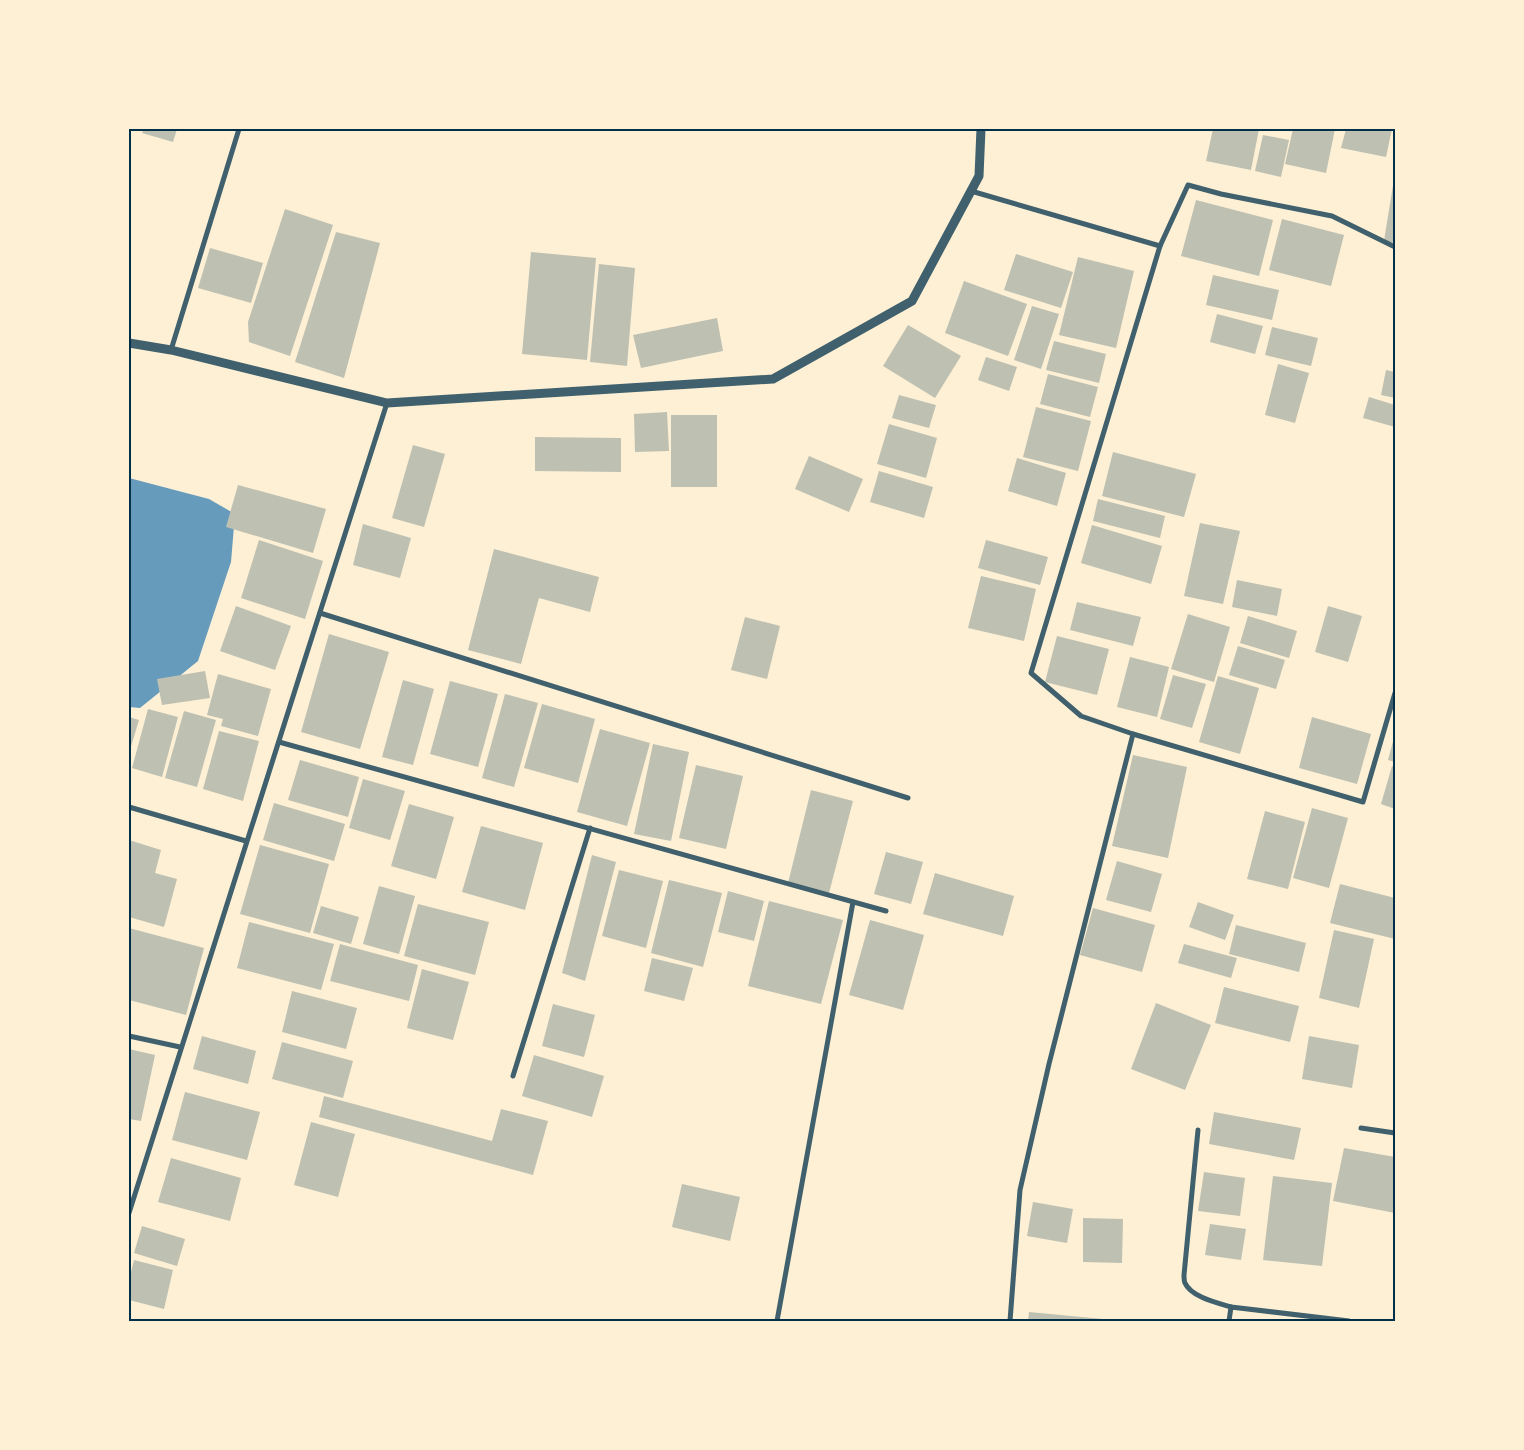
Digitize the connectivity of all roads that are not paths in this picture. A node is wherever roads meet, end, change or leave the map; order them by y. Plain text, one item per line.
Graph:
1 (239, 129) edge
2 (981, 129) edge
3 (970, 191) junction
4 (1160, 246) junction
5 (1395, 247) edge
6 (129, 343) edge
7 (171, 350) junction
8 (387, 403) junction
9 (320, 613) junction
10 (1395, 693) edge
11 (1133, 734) junction
12 (279, 742) junction
13 (908, 798) dead end
14 (129, 807) edge
15 (590, 828) junction
16 (246, 841) junction
17 (853, 902) junction
18 (886, 911) dead end
19 (129, 1036) edge
20 (180, 1047) junction
21 (513, 1076) dead end
22 (1361, 1128) dead end
23 (1198, 1130) dead end
24 (1395, 1133) edge
25 (129, 1213) edge
26 (1231, 1307) junction
27 (776, 1321) edge
28 (1010, 1321) edge
29 (1228, 1321) edge
30 (1349, 1321) edge

1 - 7 street
2 - 3 street
3 - 4 street
3 - 8 street
4 - 5 street
4 - 11 street
6 - 7 street
7 - 8 street
8 - 9 street
9 - 12 street
9 - 13 street
10 - 11 street
11 - 28 street
12 - 15 street
12 - 16 street
14 - 16 street
15 - 17 street
15 - 21 street
16 - 20 street
17 - 18 street
17 - 27 street
19 - 20 street
20 - 25 street
22 - 24 street
23 - 26 street
26 - 29 street
26 - 30 street

